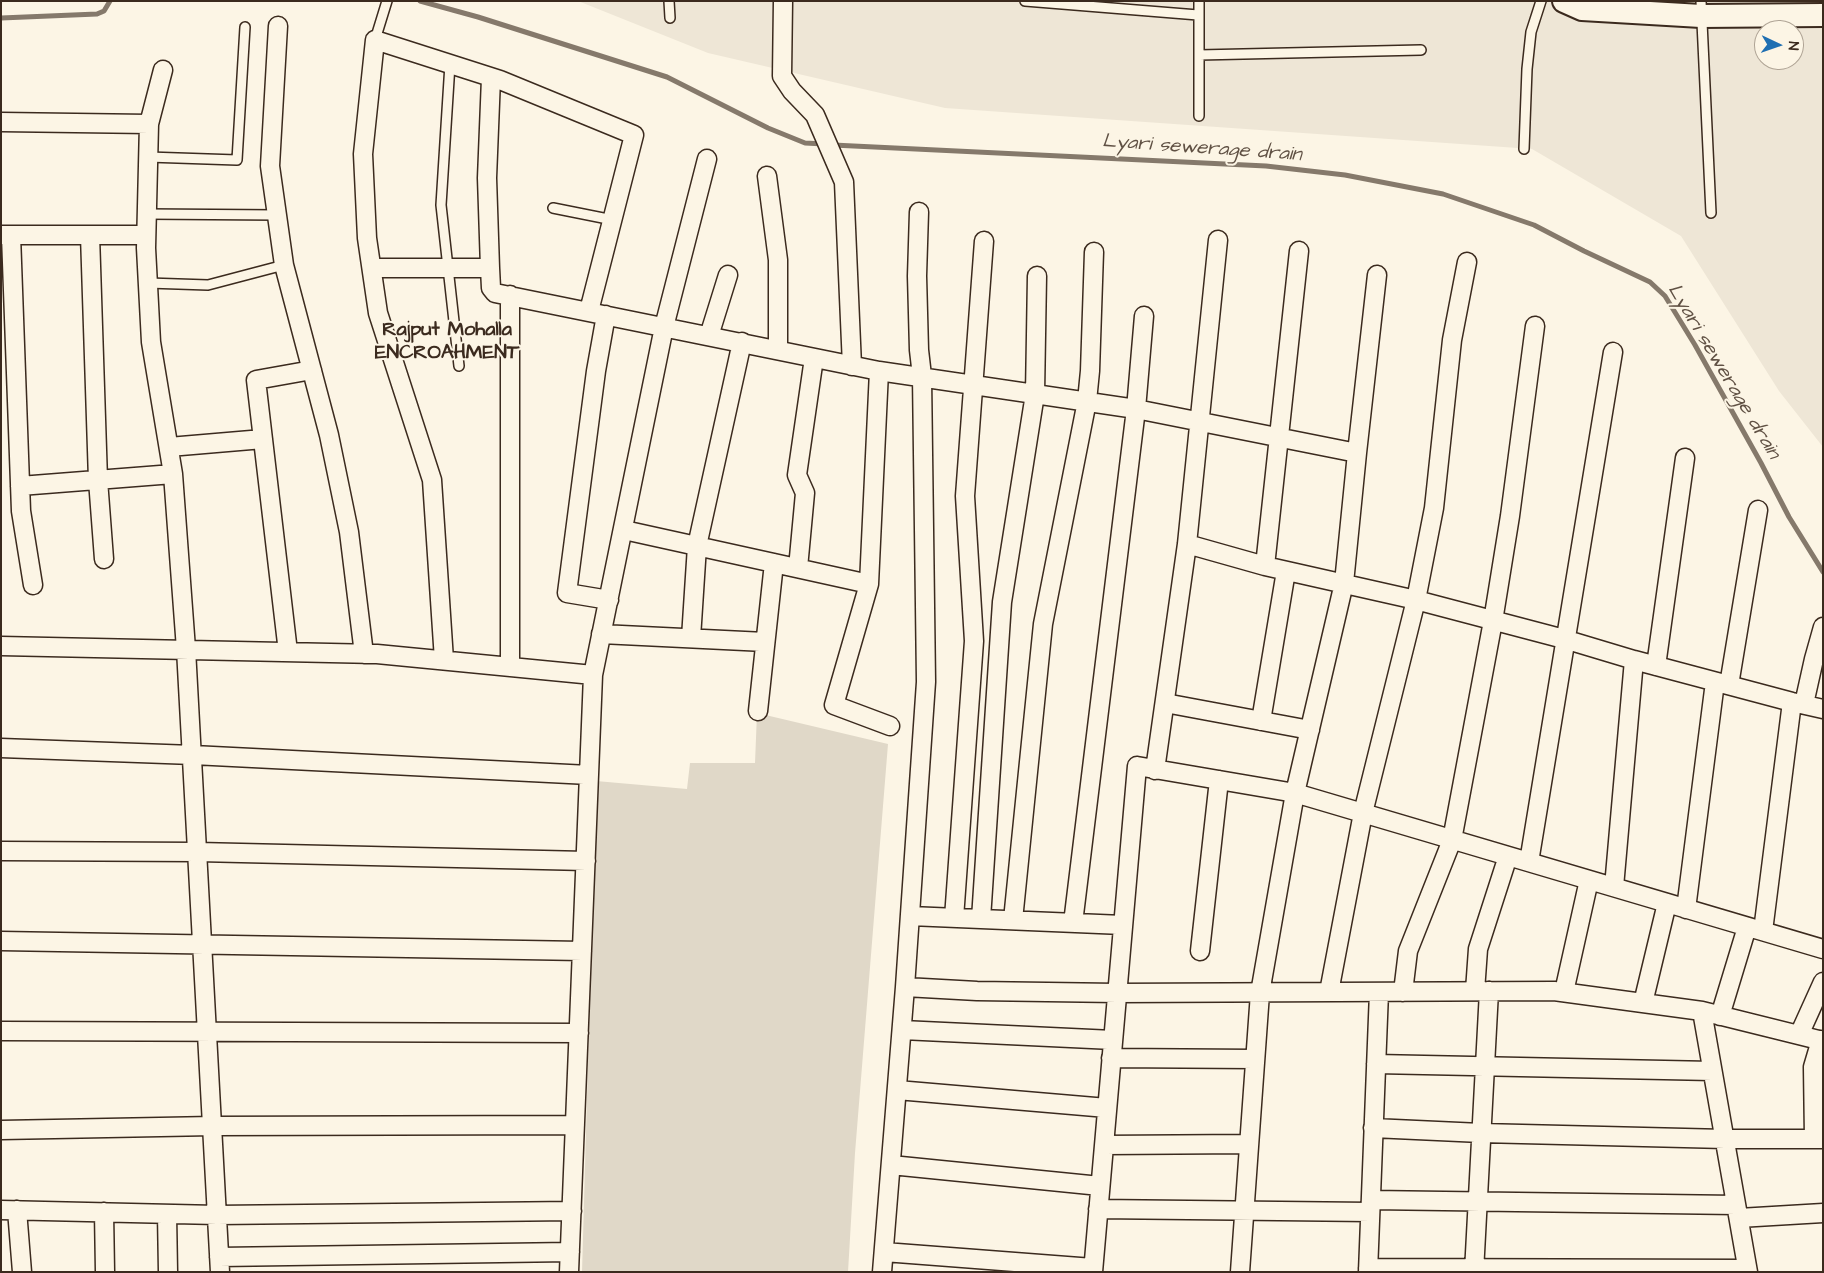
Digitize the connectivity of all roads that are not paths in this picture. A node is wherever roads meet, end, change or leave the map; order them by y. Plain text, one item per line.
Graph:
1 (387, 1) edge
2 (669, 1) edge
3 (783, 1) edge
4 (1025, 1) edge
5 (1199, 1) edge
6 (1541, 1) edge
7 (1564, 1) edge
8 (1701, 9) edge
9 (1198, 15) junction
10 (1823, 15) edge
11 (670, 18) dead end
12 (278, 26) dead end
13 (245, 27) dead end
14 (375, 40) junction
15 (1421, 50) dead end
16 (1199, 55) junction
17 (450, 64) junction
18 (163, 70) dead end
19 (492, 78) junction
20 (1199, 116) dead end
21 (1, 122) edge
22 (149, 124) junction
23 (1524, 149) dead end
24 (148, 157) junction
25 (707, 159) dead end
26 (767, 176) dead end
27 (553, 208) dead end
28 (919, 212) dead end
29 (1711, 213) dead end
30 (147, 214) junction
31 (277, 215) junction
32 (613, 220) junction
33 (6, 235) edge
34 (90, 236) junction
35 (146, 236) junction
36 (1218, 240) dead end
37 (984, 241) dead end
38 (1299, 251) dead end
39 (1094, 252) dead end
40 (1467, 262) dead end
41 (284, 265) junction
42 (448, 267) junction
43 (372, 268) junction
44 (490, 268) junction
45 (728, 275) dead end
46 (1377, 275) dead end
47 (1037, 276) dead end
48 (148, 283) junction
49 (510, 295) junction
50 (589, 311) junction
51 (7, 313) edge
52 (606, 315) junction
53 (1144, 316) dead end
54 (1535, 326) dead end
55 (664, 327) junction
56 (709, 336) junction
57 (742, 342) junction
58 (778, 350) junction
59 (1613, 352) dead end
60 (814, 358) junction
61 (460, 366) dead end
62 (852, 366) junction
63 (312, 370) junction
64 (880, 371) junction
65 (922, 376) junction
66 (973, 384) junction
67 (1035, 394) junction
68 (1088, 401) junction
69 (1136, 409) junction
70 (1199, 420) junction
71 (1279, 438) junction
72 (263, 439) junction
73 (169, 447) junction
74 (1357, 452) junction
75 (1685, 458) dead end
76 (174, 474) junction
77 (98, 480) junction
78 (20, 486) junction
79 (1758, 510) dead end
80 (624, 530) junction
81 (1187, 544) junction
82 (697, 546) junction
83 (104, 559) dead end
84 (774, 563) junction
85 (1265, 566) junction
86 (798, 568) junction
87 (1286, 571) junction
88 (1344, 583) junction
89 (869, 584) junction
90 (33, 585) dead end
91 (609, 600) junction
92 (1416, 600) junction
93 (1493, 621) junction
94 (1823, 627) edge
95 (602, 634) junction
96 (690, 638) junction
97 (1564, 639) junction
98 (766, 642) junction
99 (1, 646) edge
100 (186, 649) junction
101 (288, 652) junction
102 (364, 654) junction
103 (444, 660) junction
104 (1634, 660) junction
105 (510, 666) junction
106 (1656, 666) junction
107 (593, 674) junction
108 (1722, 683) junction
109 (1164, 703) junction
110 (1798, 703) junction
111 (1823, 708) edge
112 (758, 711) dead end
113 (1261, 721) junction
114 (890, 726) dead end
115 (1310, 730) junction
116 (1, 748) edge
117 (193, 755) junction
118 (1155, 770) junction
119 (589, 776) junction
120 (1219, 780) junction
121 (1295, 793) junction
122 (1363, 813) junction
123 (1452, 840) junction
124 (1, 851) edge
125 (198, 852) junction
126 (1508, 856) junction
127 (586, 861) junction
128 (1529, 862) junction
129 (1589, 880) junction
130 (1614, 887) junction
131 (1667, 903) junction
132 (1686, 909) junction
133 (910, 916) junction
134 (954, 918) junction
135 (981, 919) junction
136 (1014, 920) junction
137 (1074, 923) junction
138 (1123, 925) junction
139 (1755, 929) junction
140 (1, 941) edge
141 (203, 944) junction
142 (1823, 949) edge
143 (582, 951) junction
144 (1200, 951) dead end
145 (1823, 982) edge
146 (905, 987) junction
147 (1482, 991) junction
148 (1329, 992) junction
149 (1379, 992) junction
150 (1403, 992) junction
151 (1564, 992) junction
152 (1117, 993) junction
153 (1260, 993) junction
154 (1643, 1003) junction
155 (1702, 1011) junction
156 (1720, 1016) junction
157 (902, 1030) junction
158 (1, 1031) edge
159 (208, 1032) junction
160 (579, 1033) junction
161 (1799, 1035) junction
162 (1113, 1040) junction
163 (1822, 1040) edge
164 (1112, 1058) junction
165 (1255, 1059) junction
166 (1376, 1064) junction
167 (1485, 1066) junction
168 (1712, 1071) junction
169 (897, 1090) junction
170 (1107, 1108) junction
171 (575, 1125) junction
172 (213, 1126) junction
173 (1373, 1128) junction
174 (1, 1130) edge
175 (1481, 1133) junction
176 (1725, 1139) junction
177 (1818, 1139) edge
178 (1249, 1144) junction
179 (1104, 1145) junction
180 (891, 1165) junction
181 (1100, 1186) junction
182 (1478, 1202) junction
183 (1371, 1206) junction
184 (1098, 1209) junction
185 (9, 1210) edge
186 (572, 1211) junction
187 (1244, 1211) junction
188 (1738, 1211) junction
189 (104, 1212) junction
190 (167, 1214) junction
191 (1823, 1214) edge
192 (217, 1215) junction
193 (570, 1252) junction
194 (884, 1252) junction
195 (219, 1265) edge
196 (1093, 1270) edge
197 (1368, 1270) edge
198 (1474, 1270) edge
199 (1748, 1270) edge
200 (22, 1272) edge
201 (105, 1272) edge
202 (168, 1272) edge
203 (569, 1272) edge
204 (882, 1272) edge
205 (1240, 1272) edge

1 - 14 lane
2 - 11 lane
3 - 62 street
4 - 9 lane
5 - 9 lane
6 - 23 lane
7 - 8 street
8 - 10 street
8 - 29 lane
9 - 16 lane
12 - 31 street
13 - 24 lane
14 - 17 street
14 - 43 street
15 - 16 lane
16 - 20 lane
17 - 19 street
17 - 42 lane
18 - 22 street
19 - 32 street
19 - 44 street
21 - 22 street
22 - 24 street
24 - 30 street
25 - 55 street
26 - 58 street
27 - 32 lane
28 - 65 street
30 - 31 lane
30 - 35 street
31 - 41 street
32 - 50 street
33 - 34 street
33 - 51 street
34 - 35 street
34 - 77 street
35 - 48 street
36 - 70 street
37 - 66 street
38 - 71 street
39 - 68 street
40 - 92 street
41 - 48 lane
41 - 63 street
42 - 43 street
42 - 44 street
42 - 61 lane
43 - 103 street
44 - 49 street
45 - 56 street
46 - 74 street
47 - 67 street
48 - 73 street
49 - 50 street
49 - 105 street
50 - 52 street
51 - 78 street
52 - 55 street
52 - 91 street
53 - 69 street
54 - 93 street
55 - 56 street
55 - 80 street
56 - 57 street
57 - 58 street
57 - 82 street
58 - 60 street
59 - 97 street
60 - 62 street
60 - 86 street
62 - 64 street
63 - 72 street
63 - 102 street
64 - 65 street
64 - 89 street
65 - 66 street
65 - 133 street
66 - 67 street
66 - 134 street
67 - 68 street
67 - 135 street
68 - 69 street
68 - 136 street
69 - 70 street
69 - 137 street
70 - 71 street
70 - 81 street
71 - 74 street
71 - 85 street
72 - 73 street
72 - 101 street
73 - 76 street
74 - 88 street
75 - 106 street
76 - 77 street
76 - 100 street
77 - 78 street
77 - 83 street
78 - 90 street
79 - 108 street
80 - 82 street
80 - 91 street
81 - 85 street
81 - 109 street
82 - 84 street
82 - 96 street
84 - 86 street
84 - 98 street
85 - 87 street
86 - 89 street
87 - 88 street
87 - 113 street
88 - 92 street
88 - 115 street
89 - 114 street
91 - 95 street
92 - 93 street
92 - 122 street
93 - 97 street
93 - 123 street
94 - 110 street
95 - 96 street
95 - 107 street
96 - 98 street
97 - 104 street
97 - 128 street
98 - 112 street
99 - 100 street
100 - 101 street
100 - 117 street
101 - 102 street
102 - 103 street
103 - 105 street
104 - 106 street
104 - 130 street
105 - 107 street
106 - 108 street
107 - 119 street
108 - 110 street
108 - 132 street
109 - 113 street
109 - 118 street
110 - 111 street
110 - 139 street
113 - 115 street
115 - 121 street
116 - 117 street
117 - 119 street
117 - 125 street
118 - 120 street
118 - 138 street
119 - 127 street
120 - 121 street
120 - 144 street
121 - 122 street
121 - 153 street
122 - 123 street
122 - 148 street
123 - 126 street
123 - 150 street
124 - 125 street
125 - 127 street
125 - 141 street
126 - 128 street
126 - 147 street
127 - 143 street
128 - 129 street
129 - 130 street
129 - 151 street
130 - 131 street
131 - 132 street
131 - 154 street
132 - 139 street
133 - 134 street
133 - 146 street
134 - 135 street
135 - 136 street
136 - 137 street
137 - 138 street
138 - 152 street
139 - 142 street
139 - 156 street
140 - 141 street
141 - 143 street
141 - 159 street
143 - 160 street
145 - 161 street
146 - 152 street
146 - 157 street
147 - 150 street
147 - 151 street
147 - 167 street
148 - 149 street
148 - 153 street
149 - 150 street
149 - 166 street
151 - 154 street
152 - 153 street
152 - 162 street
153 - 165 street
154 - 155 street
155 - 156 street
155 - 168 street
156 - 161 street
157 - 162 street
157 - 169 street
158 - 159 street
159 - 160 street
159 - 172 street
160 - 171 street
161 - 163 street
162 - 164 street
163 - 177 street
164 - 165 street
164 - 170 street
165 - 178 street
166 - 167 street
166 - 173 street
167 - 168 street
167 - 175 street
168 - 176 street
169 - 170 street
169 - 180 street
170 - 179 street
171 - 172 street
171 - 186 street
172 - 174 street
172 - 192 street
173 - 175 street
173 - 183 street
175 - 176 street
175 - 182 street
176 - 177 street
176 - 188 street
178 - 179 street
178 - 187 street
179 - 181 street
180 - 181 street
180 - 194 street
181 - 184 street
182 - 183 street
182 - 188 street
182 - 198 street
183 - 187 street
183 - 197 street
184 - 187 street
184 - 196 street
185 - 189 street
185 - 200 street
186 - 192 street
186 - 193 street
187 - 205 street
188 - 191 street
188 - 199 street
189 - 190 street
189 - 201 street
190 - 192 street
190 - 202 street
192 - 195 street
193 - 195 street
193 - 203 street
194 - 196 street
194 - 204 street
197 - 198 street
198 - 199 street

